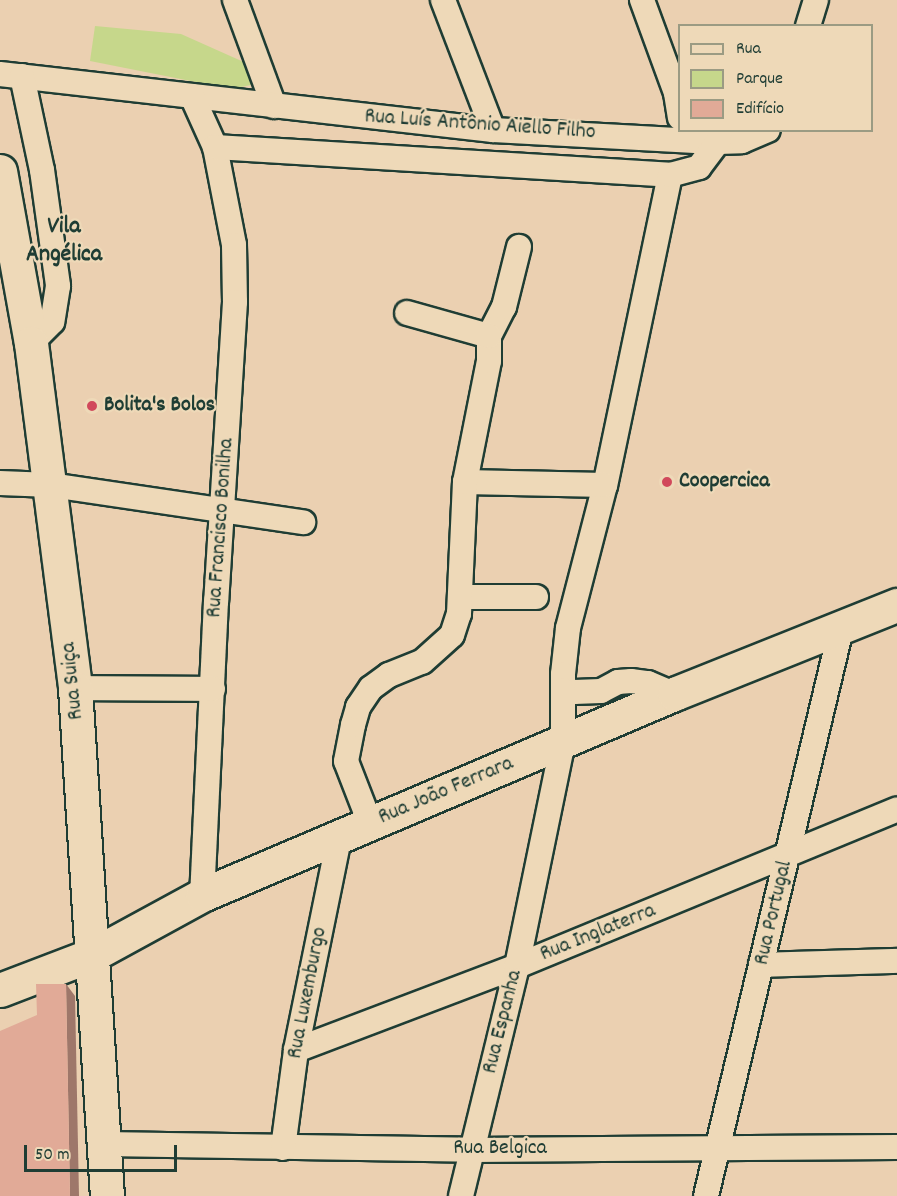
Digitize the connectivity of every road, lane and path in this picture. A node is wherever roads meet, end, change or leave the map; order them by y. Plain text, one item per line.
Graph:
1 (235, 0) edge
2 (443, 0) edge
3 (642, 0) edge
4 (816, 0) edge
5 (809, 24) edge
6 (11, 75) edge
7 (192, 96) junction
8 (274, 106) junction
9 (678, 111) edge
10 (678, 129) edge
11 (493, 130) junction
12 (690, 132) edge
13 (764, 132) edge
14 (718, 142) junction
15 (214, 147) junction
16 (0, 171) edge
17 (670, 175) junction
18 (519, 247) dead end
19 (407, 313) dead end
20 (489, 336) junction
21 (31, 343) junction
22 (465, 482) junction
23 (0, 483) edge
24 (51, 485) junction
25 (605, 485) junction
26 (222, 511) junction
27 (303, 522) dead end
28 (460, 597) junction
29 (536, 597) dead end
30 (897, 605) edge
31 (841, 629) junction
32 (75, 688) junction
33 (213, 689) junction
34 (563, 690) junction
35 (674, 694) junction
36 (563, 741) junction
37 (897, 809) edge
38 (370, 823) junction
39 (339, 838) junction
40 (787, 855) junction
41 (202, 895) junction
42 (94, 954) junction
43 (897, 961) edge
44 (761, 965) junction
45 (517, 966) junction
46 (0, 990) edge
47 (296, 1050) junction
48 (104, 1144) junction
49 (897, 1147) edge
50 (283, 1148) junction
51 (718, 1149) junction
52 (472, 1150) junction
53 (107, 1196) edge
54 (461, 1196) edge
55 (706, 1196) edge

1 - 8 street
2 - 11 street
3 - 9 street
4 - 5 street
6 - 7 street, Rua Luís Antônio Aiello Filho
6 - 21 street
7 - 8 street, Rua Luís Antônio Aiello Filho
7 - 15 street, Rua Francisco Bonilha
8 - 11 street, Rua Luís Antônio Aiello Filho
10 - 11 street, Rua Luís Antônio Aiello Filho
12 - 14 street, Rua Luís Antônio Aiello Filho
13 - 14 street, Rua Luís Antônio Aiello Filho
14 - 17 street
15 - 17 street
15 - 26 street, Rua Francisco Bonilha
16 - 21 main road, Rua Suiça
17 - 25 street, Rua Espanha
18 - 20 street
19 - 20 street
20 - 22 street
21 - 24 main road, Rua Suiça
22 - 25 street
22 - 28 street
23 - 24 street
24 - 26 street
24 - 32 main road, Rua Suiça
25 - 34 street, Rua Espanha
26 - 27 street
26 - 33 street, Rua Francisco Bonilha
28 - 29 street
28 - 38 street
30 - 31 main road, Rua João Ferrara
31 - 35 main road, Rua João Ferrara
31 - 40 street, Rua Portugal
32 - 33 street
32 - 42 main road, Rua Suiça
33 - 41 street, Rua Francisco Bonilha
34 - 35 street
34 - 36 street, Rua Espanha
35 - 36 main road, Rua João Ferrara
36 - 38 main road, Rua João Ferrara
36 - 45 street, Rua Espanha
37 - 40 street, Rua Inglaterra
38 - 39 main road, Rua João Ferrara
39 - 41 main road, Rua João Ferrara
39 - 47 street, Rua Luxemburgo
40 - 44 street, Rua Portugal
40 - 45 street, Rua Inglaterra
41 - 42 main road, Rua João Ferrara
42 - 46 main road, Rua João Ferrara
42 - 48 main road, Rua Suiça
43 - 44 street
44 - 51 street, Rua Portugal
45 - 47 street, Rua Inglaterra
45 - 52 street, Rua Espanha
47 - 50 street, Rua Luxemburgo
48 - 50 street, Rua Belgica
48 - 53 main road, Rua Suiça
49 - 51 street, Rua Belgica
50 - 52 street, Rua Belgica
51 - 52 street, Rua Belgica
51 - 55 street, Rua Portugal
52 - 54 street, Rua Espanha

